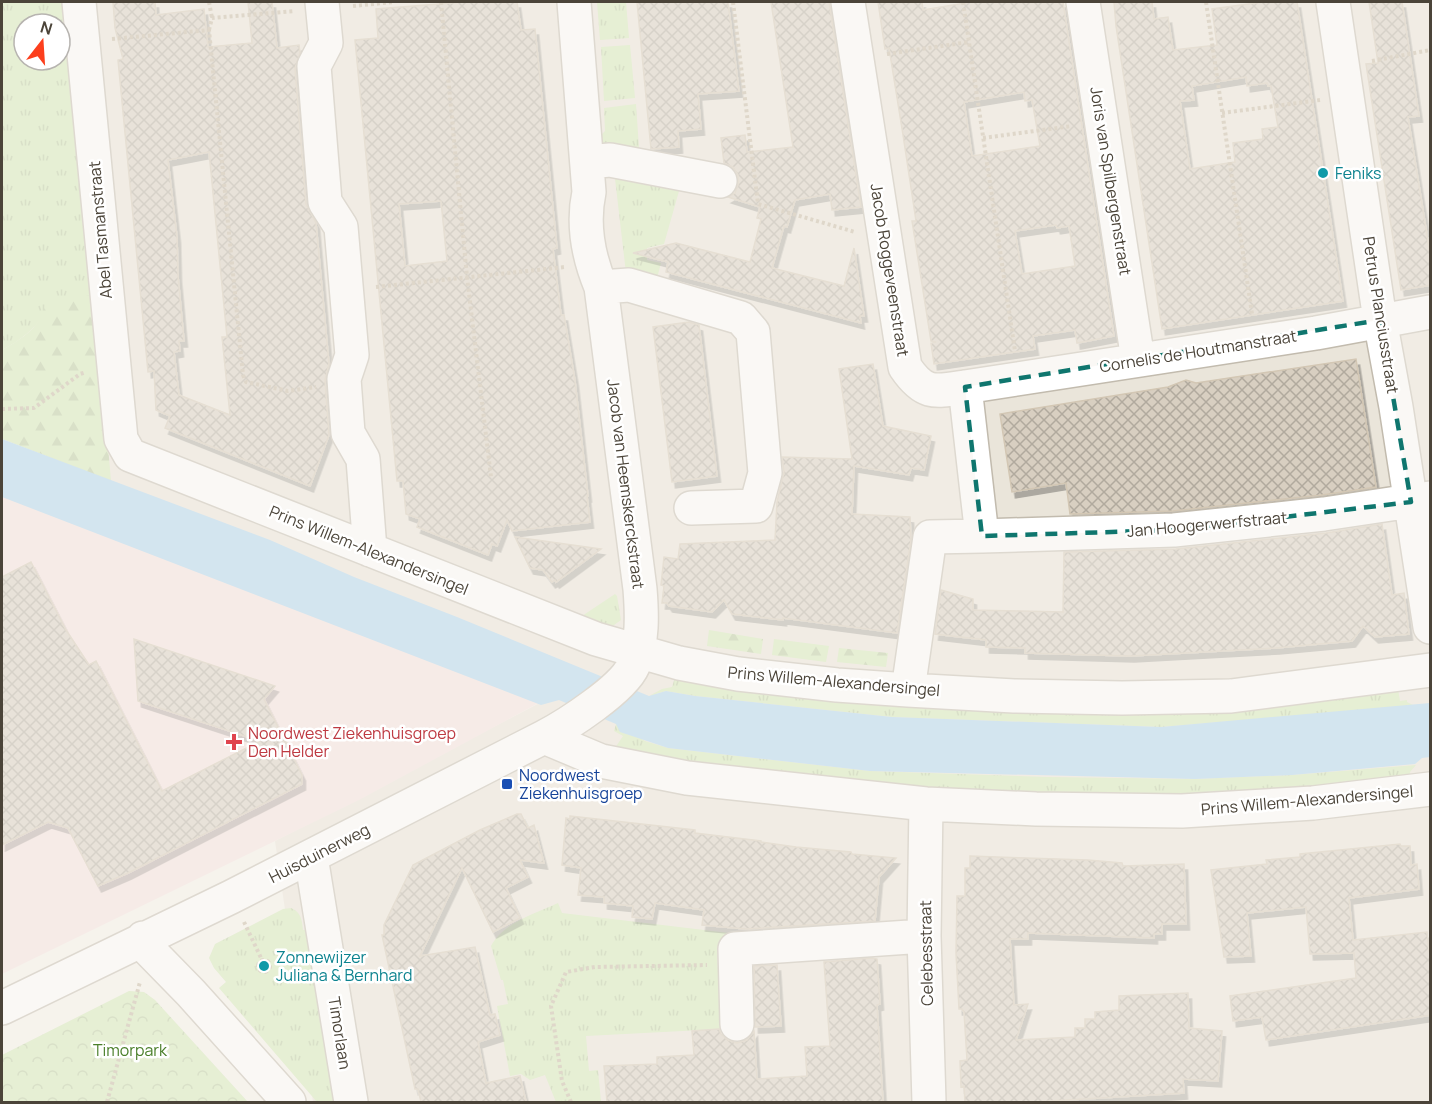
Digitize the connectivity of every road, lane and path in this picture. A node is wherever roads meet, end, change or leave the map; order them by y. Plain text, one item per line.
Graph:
1 (79, 2) edge
2 (208, 2) edge
3 (394, 2) edge
4 (441, 2) edge
5 (574, 2) edge
6 (733, 2) edge
7 (848, 2) edge
8 (963, 2) edge
9 (1083, 2) edge
10 (1206, 2) edge
11 (1333, 2) edge
12 (323, 5) edge
13 (212, 18) junction
14 (209, 30) junction
15 (969, 42) junction
16 (83, 44) junction
17 (1431, 50) edge
18 (857, 58) junction
19 (1345, 81) junction
20 (1222, 113) junction
21 (1102, 122) junction
22 (983, 138) junction
23 (588, 177) junction
24 (720, 181) dead end
25 (885, 241) junction
26 (597, 276) junction
27 (467, 277) junction
28 (346, 290) junction
29 (1431, 312) edge
30 (1380, 320) junction
31 (1256, 342) junction
32 (1138, 360) junction
33 (113, 364) junction
34 (1019, 379) junction
35 (344, 384) junction
36 (965, 387) junction
37 (2, 409) edge
38 (130, 456) joint
39 (491, 477) dead end
40 (1421, 500) edge
41 (691, 508) dead end
42 (982, 536) junction
43 (370, 550) junction
44 (1431, 627) edge
45 (631, 664) junction
46 (1431, 670) edge
47 (908, 690) junction
48 (544, 737) junction
49 (1431, 789) edge
50 (926, 804) junction
51 (311, 857) junction
52 (231, 897) junction
53 (924, 936) junction
54 (146, 944) junction
55 (262, 960) dead end
56 (735, 964) junction
57 (2, 1008) edge
58 (737, 1024) dead end
59 (107, 1102) edge
60 (289, 1102) edge
61 (351, 1102) edge
62 (571, 1102) edge
63 (929, 1102) edge

1 - 16 street, Abel Tasmanstraat
2 - 13 path
3 - 12 path
4 - 27 path
5 - 23 street, Jacob van Heemskerckstraat
6 - 25 path
7 - 18 street, Jacob Roggeveenstraat
8 - 15 path
9 - 21 street, Joris van Spilbergenstraat
10 - 20 path
11 - 19 street, Petrus Planciusstraat
12 - 13 path
12 - 28 street
13 - 14 path
14 - 16 path
14 - 35 path
15 - 18 path
15 - 22 path
16 - 33 street, Abel Tasmanstraat
17 - 19 path
18 - 25 street, Jacob Roggeveenstraat
19 - 20 path
19 - 30 street, Petrus Planciusstraat
20 - 31 path
21 - 22 path
21 - 32 street, Joris van Spilbergenstraat
22 - 34 path
23 - 24 street
23 - 26 street, Jacob van Heemskerckstraat
25 - 36 street, Jacob Roggeveenstraat
26 - 27 path
26 - 41 street
26 - 45 street, Jacob van Heemskerckstraat
27 - 28 path
27 - 39 path
28 - 35 street
29 - 30 street, Cornelis de Houtmanstraat
30 - 31 street, Cornelis de Houtmanstraat
30 - 40 street, Petrus Planciusstraat
31 - 32 street, Cornelis de Houtmanstraat
32 - 34 street, Cornelis de Houtmanstraat
33 - 37 path
33 - 38 street, Abel Tasmanstraat
34 - 36 street, Cornelis de Houtmanstraat
35 - 43 street
36 - 42 street
38 - 43 street, Prins Willem-Alexandersingel
40 - 42 street, Jan Hoogerwerfstraat
40 - 44 street, Petrus Planciusstraat
42 - 47 street
43 - 45 street, Prins Willem-Alexandersingel
45 - 47 street, Prins Willem-Alexandersingel
45 - 48 street, Huisduinerweg
46 - 47 street, Prins Willem-Alexandersingel
48 - 50 street, Prins Willem-Alexandersingel
48 - 51 street, Huisduinerweg
49 - 50 street, Prins Willem-Alexandersingel
50 - 53 street, Celebesstraat
51 - 52 street, Huisduinerweg
51 - 61 street, Timorlaan
52 - 54 street, Huisduinerweg
52 - 55 path
53 - 56 street
53 - 63 street, Celebesstraat
54 - 57 street, Huisduinerweg
54 - 59 path
54 - 60 street
56 - 58 street
56 - 62 path

